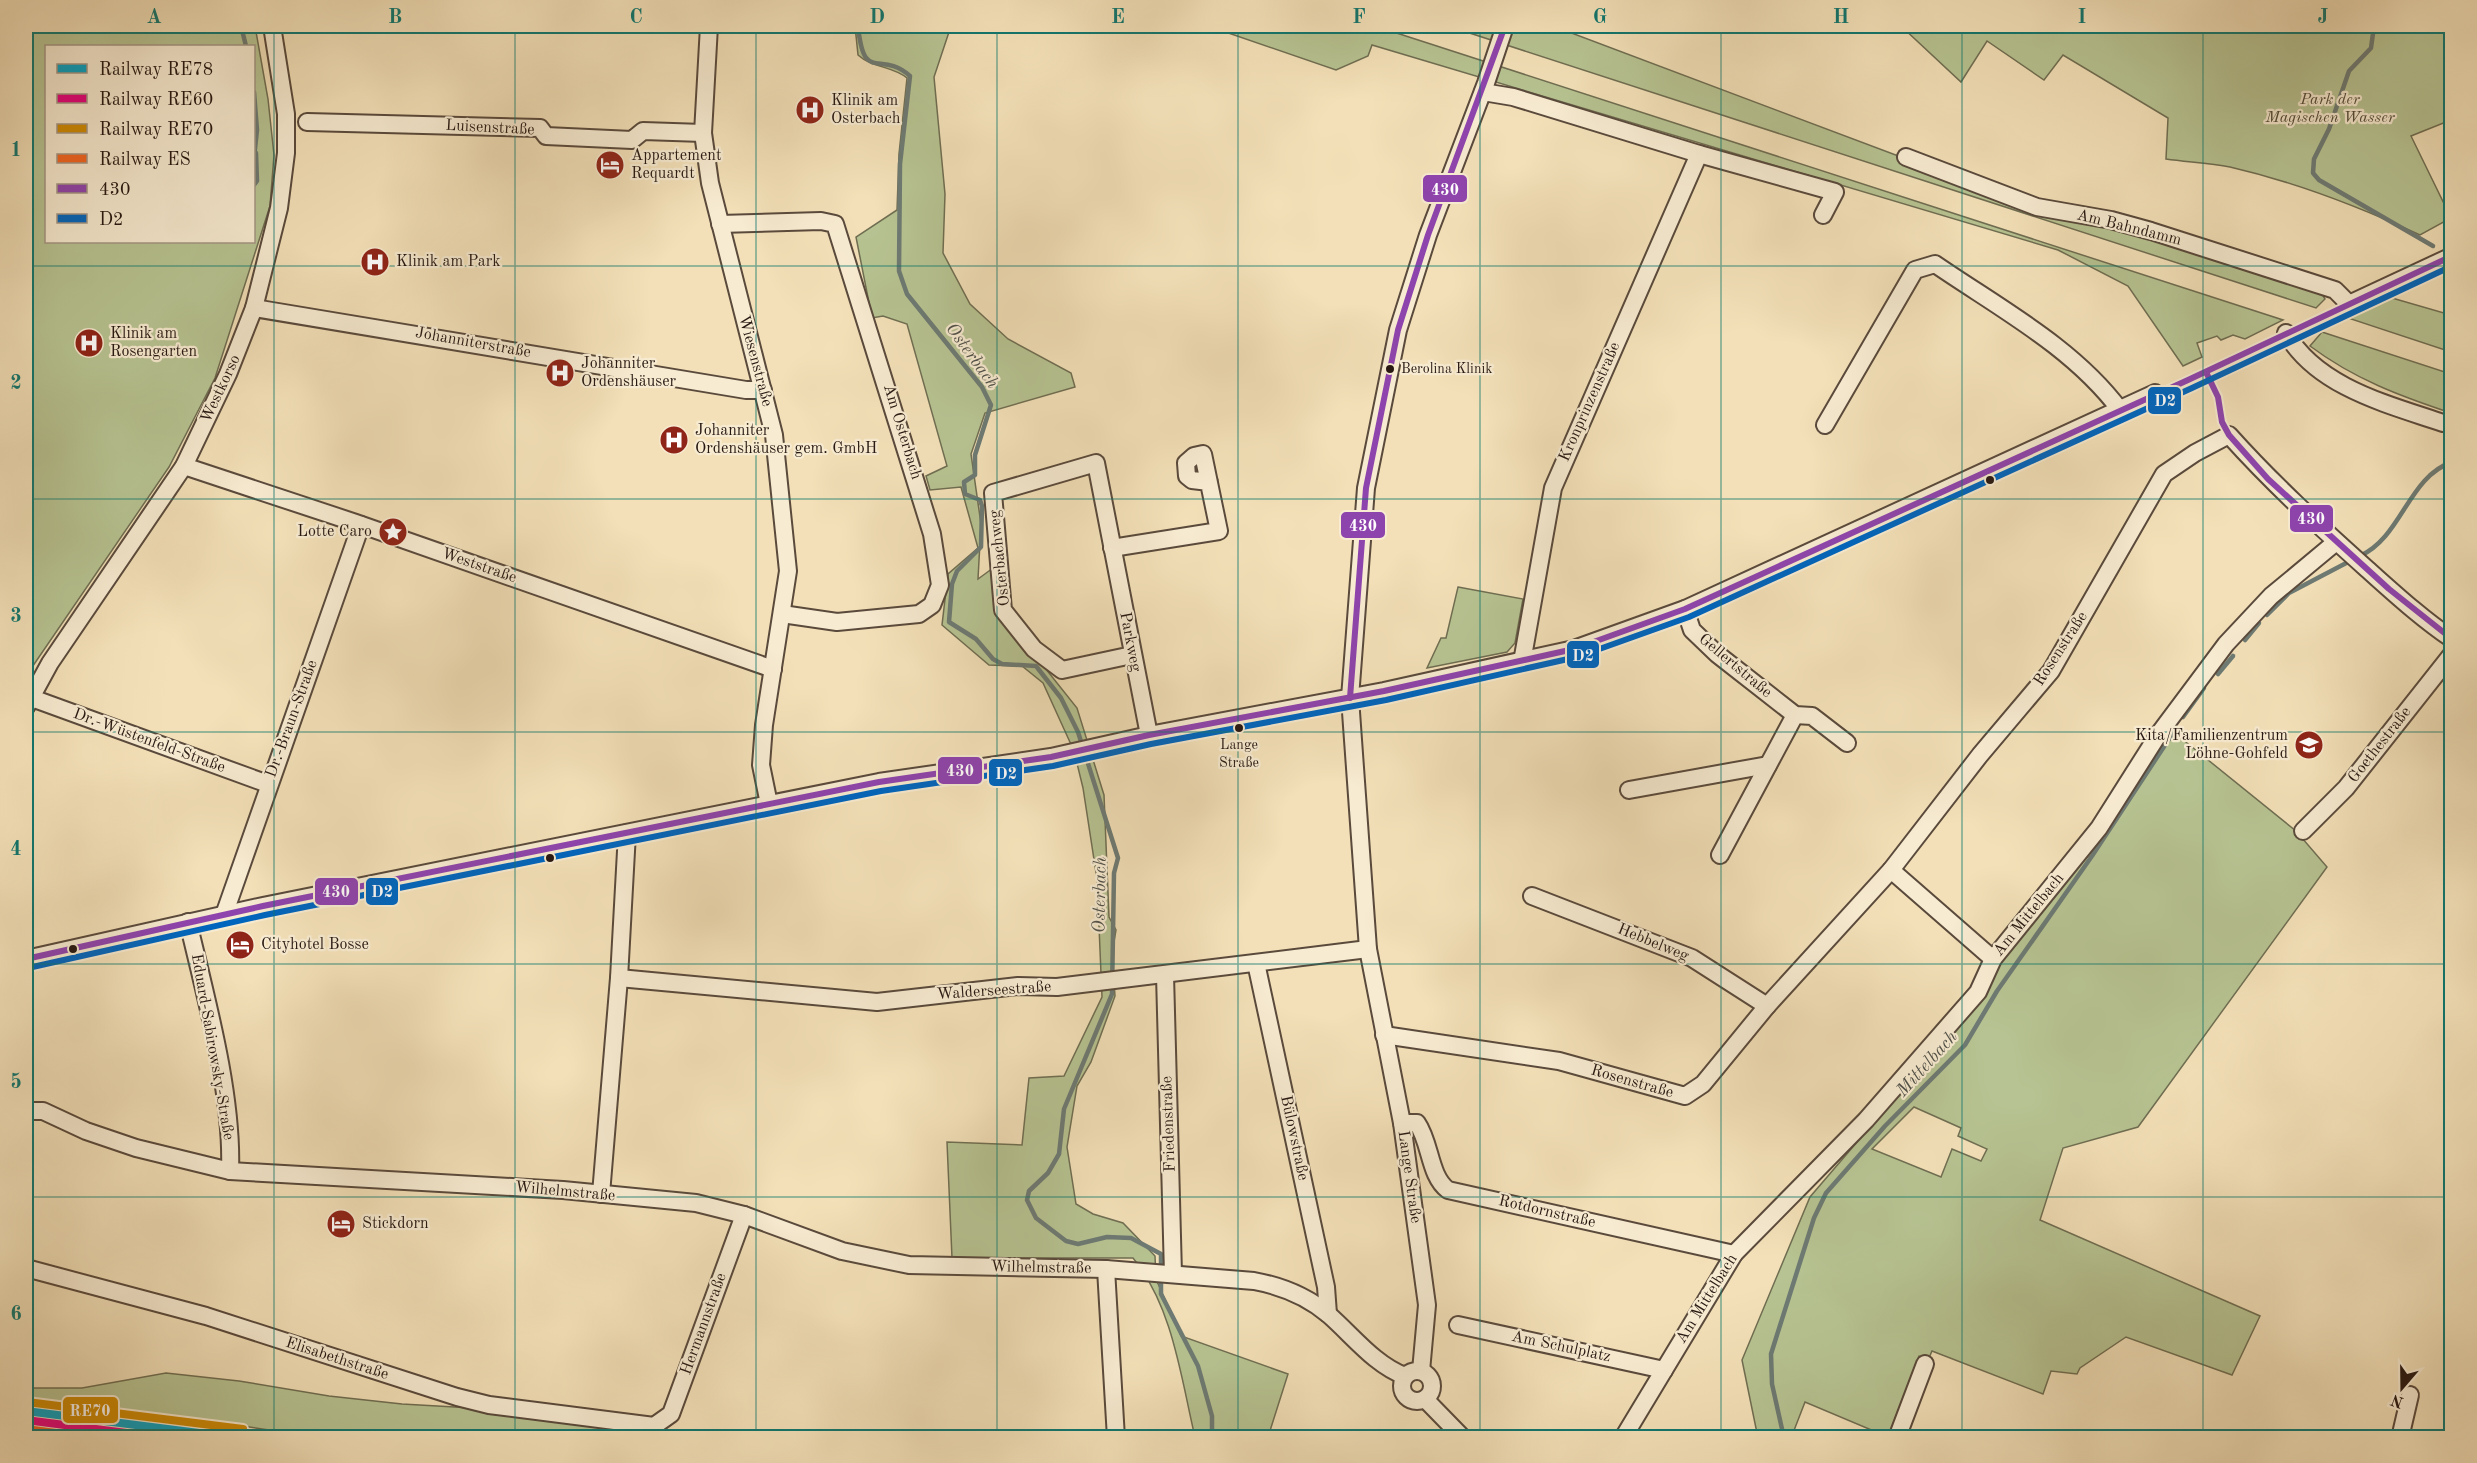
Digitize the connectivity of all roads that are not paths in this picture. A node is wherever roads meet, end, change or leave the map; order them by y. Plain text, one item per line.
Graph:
1 (272, 26) edge
2 (709, 26) edge
3 (1505, 26) edge
4 (1484, 88) junction
5 (308, 122) dead end
6 (703, 133) junction
7 (1699, 154) junction
8 (1906, 157) dead end
9 (1823, 215) dead end
10 (720, 224) junction
11 (2451, 256) edge
12 (254, 308) junction
13 (2286, 333) dead end
14 (763, 390) junction
15 (2155, 393) dead end
16 (2120, 410) junction
17 (2443, 423) dead end
18 (1825, 425) dead end
19 (1096, 463) joint
20 (184, 466) junction
21 (1209, 482) dead end
22 (362, 525) junction
23 (2336, 542) junction
24 (1112, 548) junction
25 (1685, 609) junction
26 (782, 614) junction
27 (2450, 634) edge
28 (2451, 654) edge
29 (1132, 655) junction
30 (1522, 662) junction
31 (773, 669) junction
32 (1350, 698) junction
33 (28, 702) edge
34 (1795, 715) junction
35 (1149, 735) junction
36 (1847, 743) dead end
37 (1768, 765) junction
38 (268, 784) junction
39 (1629, 790) dead end
40 (769, 804) junction
41 (2303, 831) dead end
42 (627, 833) junction
43 (1720, 855) dead end
44 (1891, 870) junction
45 (1532, 896) dead end
46 (224, 915) junction
47 (188, 922) junction
48 (1368, 949) junction
49 (26, 958) edge
50 (1993, 959) junction
51 (1256, 963) junction
52 (1165, 975) junction
53 (619, 978) junction
54 (1767, 1006) junction
55 (1384, 1035) junction
56 (26, 1111) edge
57 (1402, 1123) junction
58 (230, 1171) junction
59 (601, 1194) junction
60 (744, 1215) junction
61 (1734, 1254) junction
62 (26, 1268) edge
63 (1115, 1270) junction
64 (1169, 1273) junction
65 (1328, 1314) junction
66 (1458, 1325) dead end
67 (1925, 1364) dead end
68 (1664, 1370) junction
69 (1413, 1373) junction
70 (2410, 1395) dead end
71 (1425, 1399) junction
72 (654, 1426) joint
73 (1116, 1437) edge
74 (1463, 1437) edge
75 (1623, 1437) edge
76 (1897, 1437) edge
77 (2400, 1437) edge

1 - 12 street, Westkorso
2 - 6 street, Wiesenstraße
3 - 4 street, Lange Straße
4 - 7 street
4 - 32 street, Lange Straße
5 - 6 street, Luisenstraße
6 - 10 street, Wiesenstraße
7 - 9 street
7 - 30 street, Kronprinzenstraße
8 - 11 street, Am Bahndamm
10 - 14 street, Wiesenstraße
10 - 26 street, Am Osterbach
12 - 14 street, Johanniterstraße
12 - 20 street, Westkorso
13 - 17 street
14 - 26 street, Wiesenstraße
15 - 16 street
16 - 18 street
16 - 25 street
19 - 24 street, Parkweg
19 - 29 street, Osterbachweg
20 - 22 street, Weststraße
20 - 33 street, Westkorso
21 - 24 street
22 - 31 street, Weststraße
22 - 38 street, Dr.-Braun-Straße
23 - 27 street
23 - 44 street, Rosenstraße
23 - 50 street, Am Mittelbach
24 - 29 street, Parkweg
25 - 30 street
25 - 34 street, Gellertstraße
26 - 31 street, Wiesenstraße
28 - 41 street, Goethestraße
29 - 35 street, Parkweg
30 - 32 street
31 - 40 street, Wiesenstraße
32 - 35 street
32 - 48 street, Lange Straße
33 - 38 street, Dr.-Wüstenfeld-Straße
34 - 36 street, Gellertstraße
34 - 37 street
35 - 40 street
37 - 39 street
37 - 43 street
38 - 46 street, Dr.-Braun-Straße
40 - 42 street
42 - 46 street
42 - 53 street
44 - 50 street
44 - 54 street, Rosenstraße
45 - 54 street, Hebbelweg
46 - 47 street
47 - 49 street
47 - 58 street, Eduard-Sabirowsky-Straße
48 - 51 street, Walderseestraße
48 - 55 street, Lange Straße
50 - 61 street, Am Mittelbach
51 - 52 street, Walderseestraße
51 - 65 street, Bülowstraße
52 - 53 street, Walderseestraße
52 - 64 street, Friedenstraße
53 - 59 street
54 - 55 street, Rosenstraße
55 - 57 street, Lange Straße
56 - 58 street, Wilhelmstraße
57 - 61 street, Rotdornstraße
57 - 69 street, Lange Straße
58 - 59 street, Wilhelmstraße
59 - 60 street, Wilhelmstraße
60 - 63 street, Wilhelmstraße
60 - 72 street, Hermannstraße
61 - 68 street, Am Mittelbach
62 - 72 street, Elisabethstraße
63 - 64 street, Wilhelmstraße
63 - 73 street, Wilhelmstraße
64 - 65 street, Wilhelmstraße
65 - 69 street, Wilhelmstraße
66 - 68 street, Am Schulplatz
67 - 76 street
68 - 75 street, Am Mittelbach
69 - 71 street
69 - 71 street
70 - 77 street
71 - 74 street

